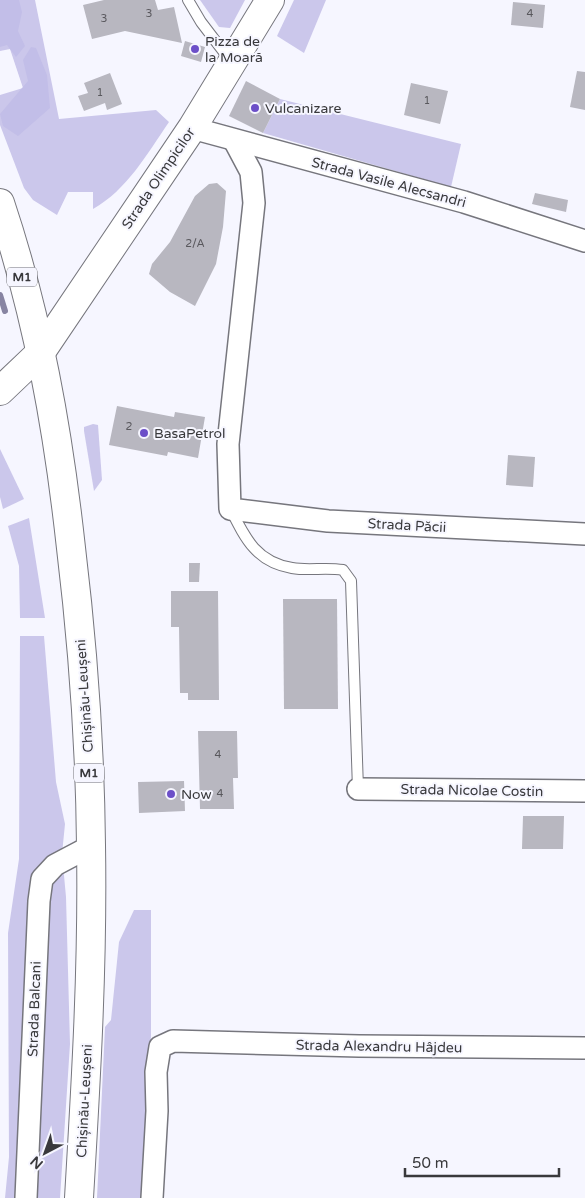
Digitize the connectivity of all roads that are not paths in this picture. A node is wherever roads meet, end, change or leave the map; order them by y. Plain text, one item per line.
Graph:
1 (188, 0) edge
2 (270, 0) edge
3 (232, 62) junction
4 (192, 128) junction
5 (234, 140) junction
6 (0, 203) edge
7 (585, 241) edge
8 (41, 352) junction
9 (0, 391) edge
10 (230, 509) junction
11 (585, 534) edge
12 (358, 789) joint
13 (585, 791) edge
14 (91, 846) junction
15 (585, 1048) edge
16 (26, 1198) edge
17 (79, 1198) edge
18 (152, 1198) edge

1 - 3 lane
2 - 3 main road, Strada Olimpicilor
3 - 4 main road, Strada Olimpicilor
4 - 5 street, Strada Vasile Alecsandri
4 - 8 main road, Strada Olimpicilor
5 - 7 street, Strada Vasile Alecsandri
5 - 10 street
6 - 8 main road, Chișinău-Leușeni / M1
8 - 9 main road, Strada Olimpicilor
8 - 14 main road, Chișinău-Leușeni / M1
10 - 11 street, Strada Păcii
10 - 12 lane
12 - 13 street, Strada Nicolae Costin
14 - 16 street, Strada Balcani
14 - 17 main road, Chișinău-Leușeni / M1
15 - 18 street, Strada Alexandru Hâjdeu

